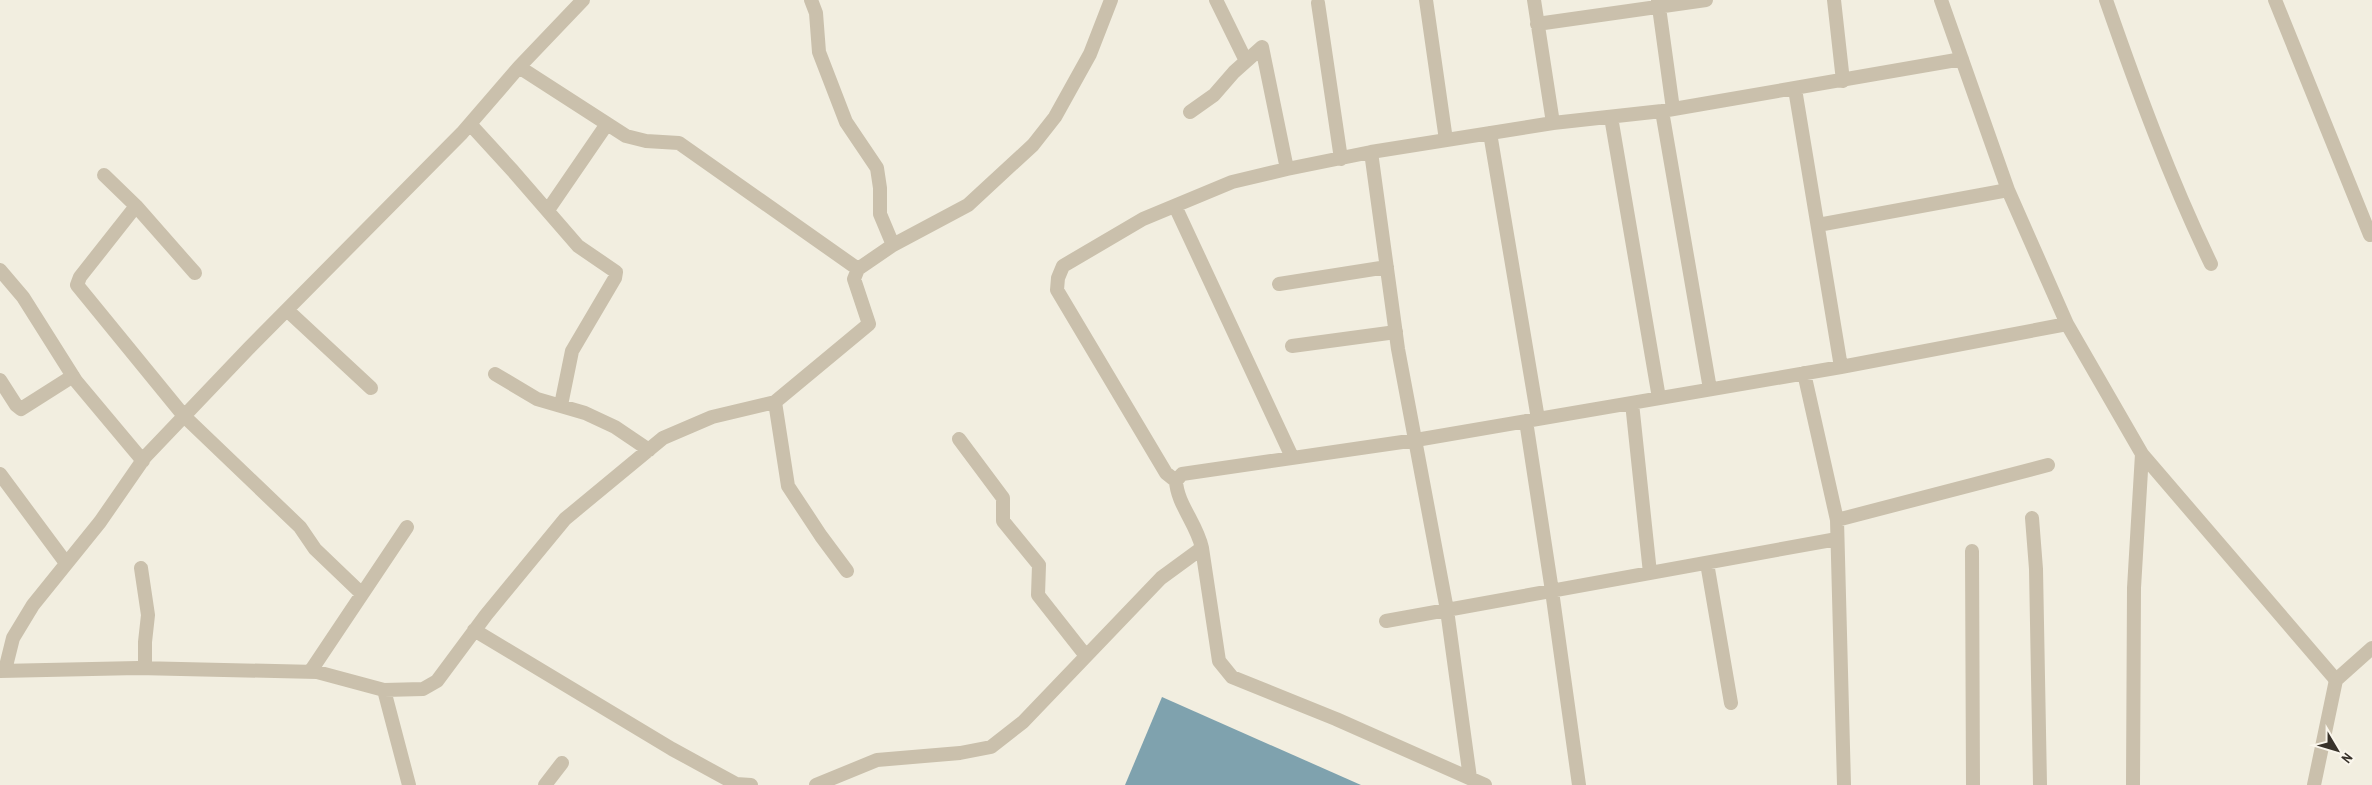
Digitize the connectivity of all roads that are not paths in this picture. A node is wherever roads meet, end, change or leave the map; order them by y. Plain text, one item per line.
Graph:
1 (584, 0) edge
2 (811, 0) edge
3 (1111, 0) edge
4 (1216, 0) edge
5 (1426, 0) edge
6 (1534, 0) edge
7 (1706, 0) edge
8 (1834, 0) edge
9 (1941, 0) edge
10 (2106, 0) edge
11 (2274, 0) edge
12 (1318, 3) dead end
13 (1659, 3) edge
14 (1537, 24) junction
15 (1962, 60) junction
16 (1246, 61) junction
17 (519, 67) junction
18 (1843, 81) junction
19 (1795, 90) junction
20 (1668, 110) junction
21 (1190, 112) dead end
22 (1611, 117) junction
23 (1553, 123) junction
24 (470, 124) junction
25 (607, 124) junction
26 (1490, 133) junction
27 (1446, 140) junction
28 (1371, 152) junction
29 (1341, 158) junction
30 (1287, 169) junction
31 (104, 175) dead end
32 (2008, 190) junction
33 (136, 206) junction
34 (1175, 206) junction
35 (548, 210) junction
36 (1818, 225) junction
37 (2370, 235) dead end
38 (894, 245) junction
39 (2211, 264) dead end
40 (1387, 267) junction
41 (858, 269) junction
42 (0, 270) edge
43 (195, 273) dead end
44 (1279, 284) dead end
45 (287, 310) junction
46 (2067, 324) junction
47 (1396, 332) junction
48 (1292, 346) dead end
49 (1841, 367) junction
50 (1804, 373) junction
51 (495, 374) dead end
52 (73, 376) junction
53 (0, 380) edge
54 (371, 388) dead end
55 (1710, 389) junction
56 (1659, 398) junction
57 (775, 402) junction
58 (1632, 403) junction
59 (561, 405) junction
60 (184, 416) junction
61 (1532, 420) junction
62 (959, 439) dead end
63 (1416, 440) junction
64 (649, 450) junction
65 (2142, 454) junction
66 (1292, 457) junction
67 (143, 461) junction
68 (2048, 465) dead end
69 (0, 474) edge
70 (1176, 481) junction
71 (2032, 518) dead end
72 (1837, 520) junction
73 (407, 527) dead end
74 (1838, 538) junction
75 (1202, 548) junction
76 (1972, 551) dead end
77 (1707, 562) junction
78 (66, 563) junction
79 (141, 568) dead end
80 (847, 571) dead end
81 (1650, 573) junction
82 (1552, 591) junction
83 (362, 594) junction
84 (1447, 610) junction
85 (1386, 621) dead end
86 (474, 630) junction
87 (2372, 648) edge
88 (1086, 656) junction
89 (145, 668) junction
90 (2, 670) edge
91 (310, 672) junction
92 (2336, 680) junction
93 (384, 690) junction
94 (1731, 704) dead end
95 (562, 763) dead end
96 (1470, 778) junction
97 (736, 784) edge
98 (409, 785) edge
99 (545, 785) edge
100 (751, 785) edge
101 (816, 785) edge
102 (1485, 785) edge
103 (1579, 785) edge
104 (1844, 785) edge
105 (1973, 785) edge
106 (2040, 785) edge
107 (2133, 785) edge
108 (2314, 785) edge

1 - 17 street
2 - 38 street
3 - 38 street
4 - 16 street
5 - 27 street
6 - 14 street
7 - 13 street
8 - 18 street
9 - 15 street
10 - 39 street
11 - 37 street
12 - 29 street
13 - 14 street
13 - 20 street
14 - 23 street
15 - 18 street
15 - 32 street
16 - 21 street
16 - 30 street
17 - 24 street
17 - 25 street
18 - 19 street
19 - 20 street
19 - 36 street
20 - 22 street
20 - 55 street
22 - 23 street
22 - 56 street
23 - 26 street
24 - 35 street
24 - 45 street
25 - 35 street
25 - 41 street
26 - 27 street
26 - 61 street
27 - 28 street
28 - 29 street
28 - 40 street
29 - 30 street
30 - 34 street
31 - 33 street
32 - 36 street
32 - 46 street
33 - 43 street
33 - 60 street
34 - 66 street
34 - 70 street
35 - 59 street
36 - 49 street
38 - 41 street
40 - 44 street
40 - 47 street
41 - 57 street
42 - 52 street
45 - 54 street
45 - 60 street
46 - 49 street
46 - 65 street
47 - 48 street
47 - 63 street
49 - 50 street
50 - 55 street
50 - 72 street
51 - 59 street
52 - 53 street
52 - 67 street
55 - 56 street
56 - 58 street
57 - 64 street
57 - 80 street
58 - 61 street
58 - 81 street
59 - 64 street
60 - 67 street
60 - 83 street
61 - 63 street
61 - 82 street
62 - 88 street
63 - 66 street
63 - 84 street
64 - 86 street
65 - 92 street
65 - 107 street
66 - 70 street
67 - 78 street
68 - 72 street
69 - 78 street
70 - 75 street
71 - 106 street
72 - 74 street
73 - 83 street
74 - 77 street
74 - 104 street
75 - 88 street
75 - 96 street
76 - 105 street
77 - 81 street
77 - 94 street
78 - 90 street
79 - 89 street
81 - 82 street
82 - 84 street
82 - 103 street
83 - 91 street
84 - 85 street
84 - 96 street
86 - 93 street
86 - 97 street
87 - 92 street
88 - 101 street
89 - 90 street
89 - 91 street
91 - 93 street
92 - 108 street
93 - 98 street
95 - 99 street
96 - 102 street
97 - 100 street

